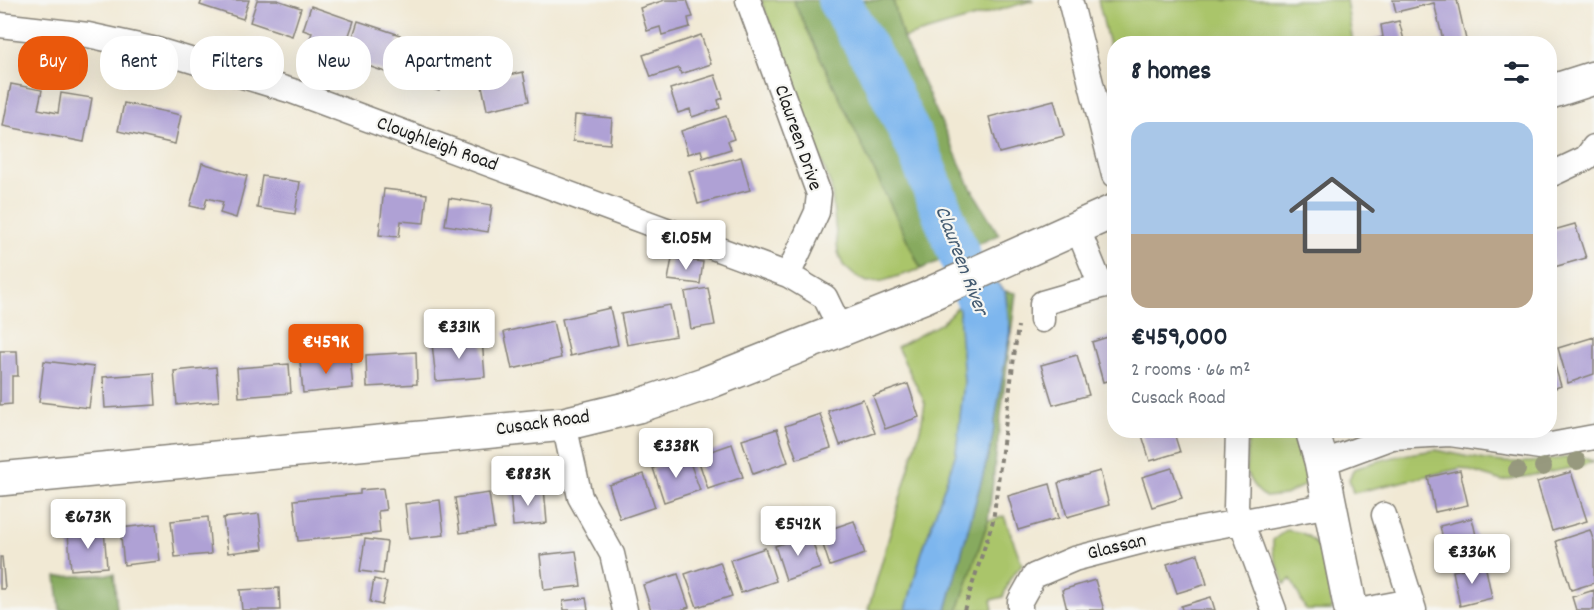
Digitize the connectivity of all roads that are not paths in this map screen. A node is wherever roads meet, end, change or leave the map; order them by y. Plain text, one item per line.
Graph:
1 (748, 0) edge
2 (1070, 0) edge
3 (0, 25) edge
4 (1594, 78) edge
5 (1557, 90) edge
6 (1107, 147) edge
7 (1594, 147) edge
8 (1557, 172) edge
9 (1107, 214) edge
10 (1077, 227) junction
11 (788, 275) junction
12 (1107, 283) edge
13 (1107, 285) edge
14 (1030, 320) road end
15 (841, 330) junction
16 (564, 424) junction
17 (1594, 437) edge
18 (1238, 438) edge
19 (1387, 438) edge
20 (1478, 438) edge
21 (1316, 446) edge
22 (0, 478) edge
23 (1330, 505) junction
24 (1384, 515) dead end
25 (1240, 521) junction
26 (1413, 605) edge
27 (625, 610) edge
28 (1020, 610) edge
29 (1274, 610) edge
30 (1351, 610) edge
31 (1364, 610) edge

1 - 11 street, Claureen Drive
2 - 6 street
3 - 11 street, Cloughleigh Road
4 - 5 main road
7 - 8 street
9 - 10 main road, Cusack Road
10 - 12 street
10 - 15 main road, Cusack Road
11 - 15 street, Cloughleigh Road
13 - 14 street
15 - 16 main road, Cusack Road
16 - 22 main road, Cusack Road
16 - 27 street
17 - 20 street
18 - 25 street
19 - 21 street
21 - 23 main road
23 - 25 street, Glassan
23 - 30 main road
24 - 26 street
25 - 28 street, Glassan
25 - 29 street
26 - 31 street

